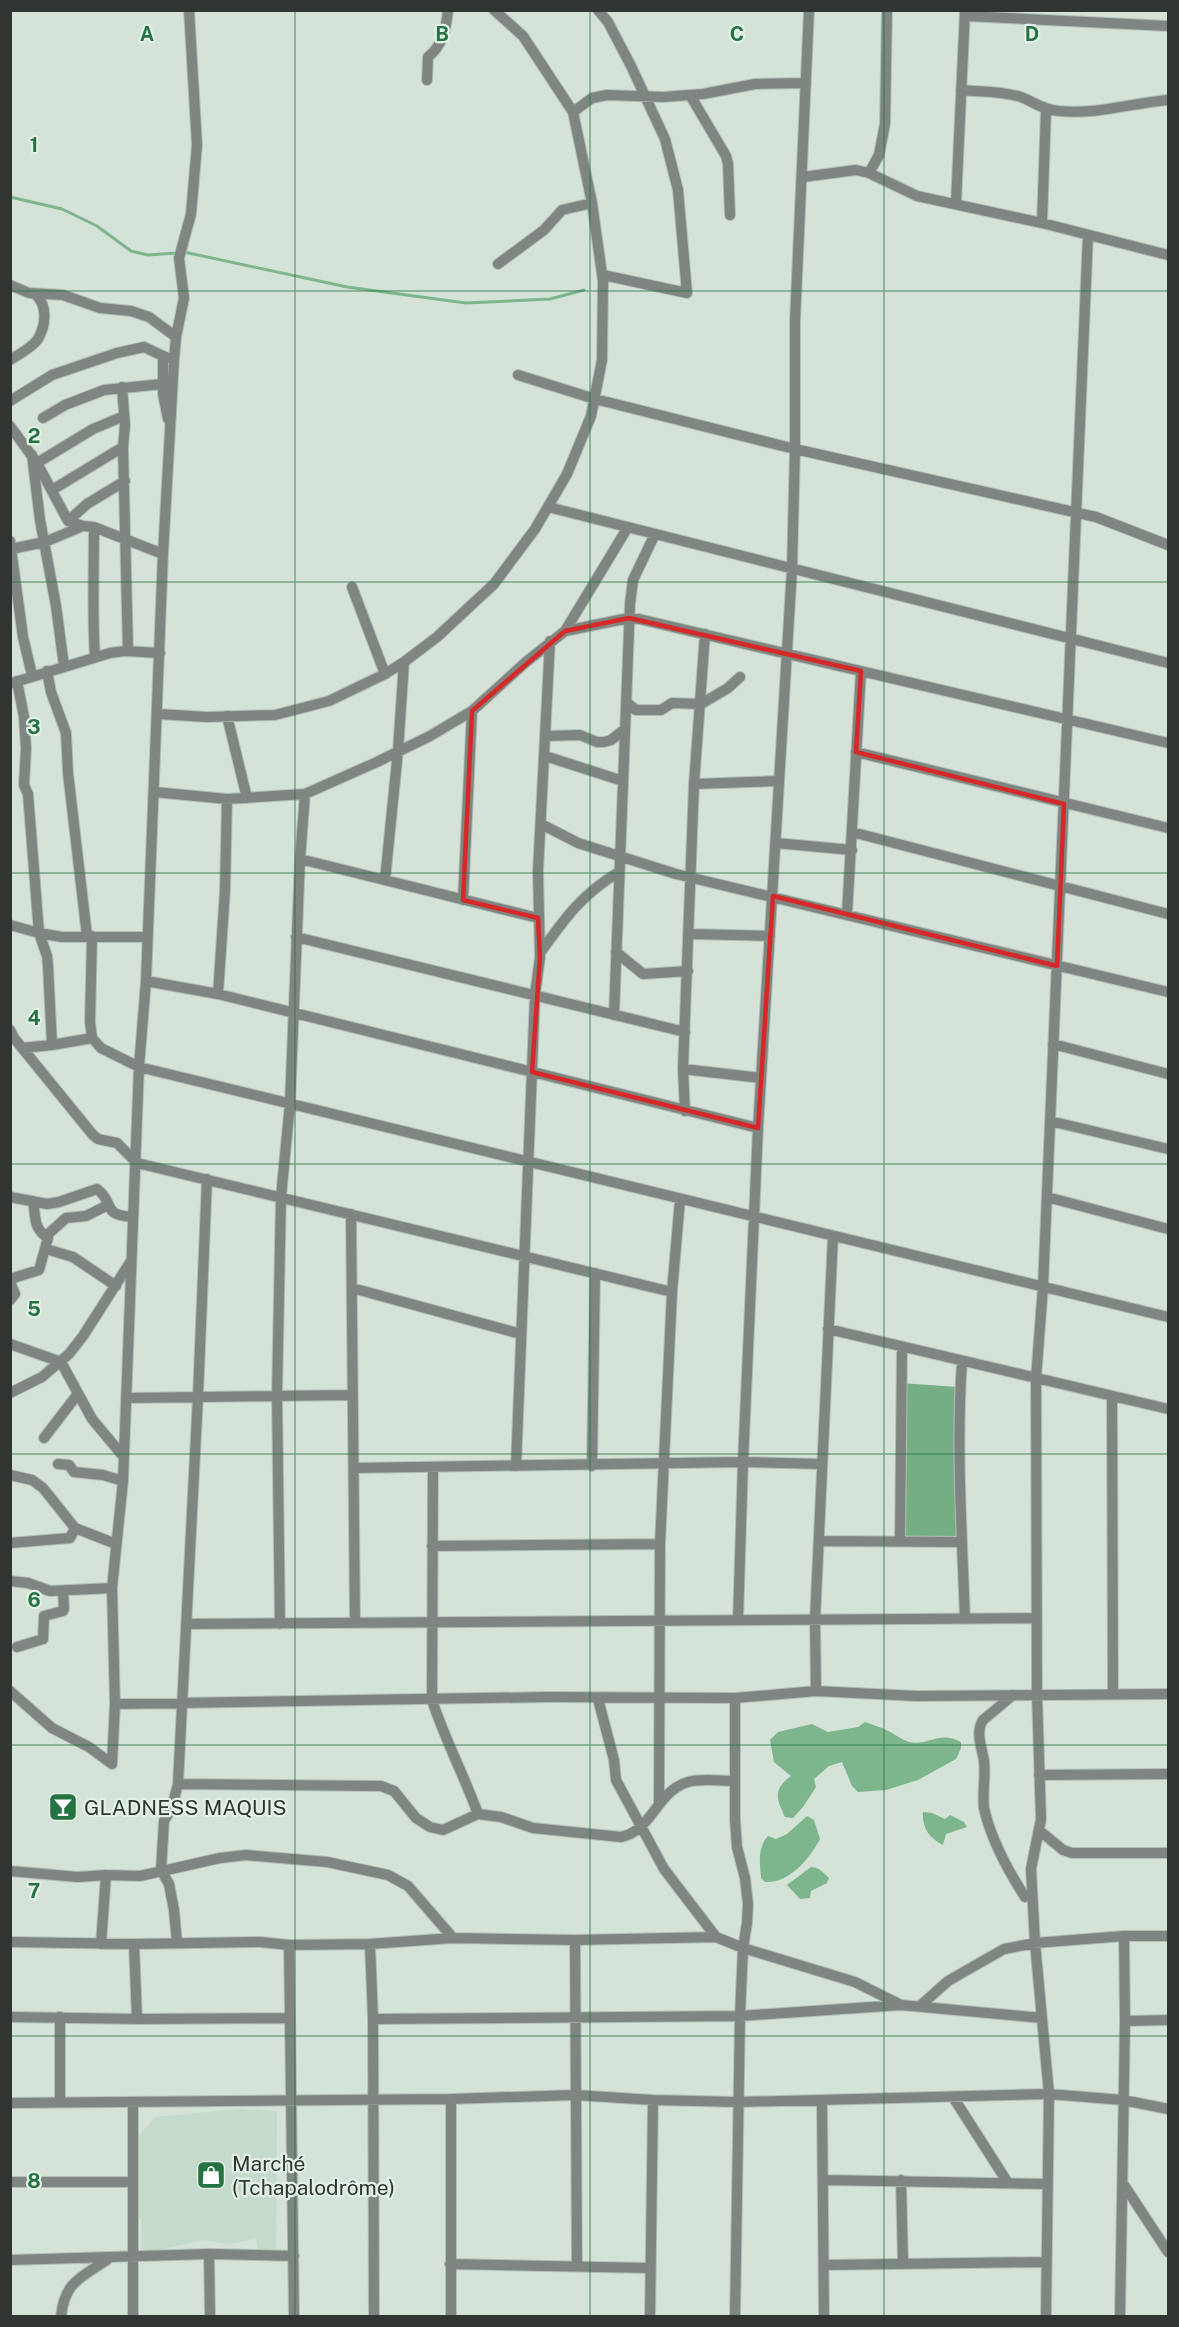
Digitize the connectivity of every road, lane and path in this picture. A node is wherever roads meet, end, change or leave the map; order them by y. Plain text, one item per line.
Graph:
1 (189, 10) edge
2 (448, 10) edge
3 (494, 10) edge
4 (598, 10) edge
5 (809, 10) edge
6 (887, 10) edge
7 (965, 14) edge
8 (1168, 26) edge
9 (427, 80) dead end
10 (806, 83) junction
11 (961, 90) junction
12 (690, 95) junction
13 (646, 98) junction
14 (1168, 100) edge
15 (1046, 110) junction
16 (573, 112) junction
17 (869, 173) junction
18 (802, 177) junction
19 (592, 202) junction
20 (956, 203) junction
21 (730, 215) dead end
22 (1042, 223) junction
23 (1088, 235) junction
24 (1168, 255) edge
25 (498, 264) dead end
26 (603, 275) junction
27 (10, 285) edge
28 (35, 294) junction
29 (176, 337) junction
30 (168, 358) junction
31 (10, 360) edge
32 (518, 375) dead end
33 (162, 384) junction
34 (122, 387) junction
35 (595, 399) junction
36 (10, 401) edge
37 (124, 416) junction
38 (42, 418) dead end
39 (10, 426) edge
40 (171, 428) junction
41 (123, 447) junction
42 (795, 449) junction
43 (34, 459) junction
44 (125, 481) junction
45 (51, 490) junction
46 (548, 507) junction
47 (1076, 513) junction
48 (68, 521) junction
49 (89, 527) junction
50 (628, 527) junction
51 (655, 534) junction
52 (126, 540) junction
53 (45, 542) junction
54 (11, 545) edge
55 (1168, 545) edge
56 (163, 554) junction
57 (792, 569) junction
58 (352, 587) dead end
59 (629, 618) junction
60 (565, 631) junction
61 (705, 634) junction
62 (1071, 638) junction
63 (550, 641) junction
64 (128, 651) junction
65 (786, 652) junction
66 (160, 653) junction
67 (95, 657) junction
68 (404, 662) junction
69 (1168, 663) edge
70 (64, 666) junction
71 (47, 671) junction
72 (861, 671) junction
73 (385, 674) junction
74 (32, 675) junction
75 (740, 677) dead end
76 (14, 682) edge
77 (626, 702) junction
78 (701, 704) junction
79 (472, 711) junction
80 (158, 714) junction
81 (227, 716) junction
82 (1067, 719) junction
83 (625, 729) junction
84 (546, 736) junction
85 (1168, 743) edge
86 (398, 752) junction
87 (856, 752) junction
88 (545, 756) junction
89 (623, 781) junction
90 (778, 781) junction
91 (694, 784) junction
92 (154, 792) junction
93 (305, 794) junction
94 (247, 798) junction
95 (227, 799) junction
96 (1064, 804) junction
97 (541, 824) junction
98 (1168, 828) edge
99 (852, 832) junction
100 (776, 843) junction
101 (852, 850) junction
102 (620, 857) junction
103 (300, 859) junction
104 (619, 872) junction
105 (691, 877) junction
106 (385, 880) junction
107 (1060, 886) junction
108 (773, 896) junction
109 (464, 900) junction
110 (847, 914) junction
111 (1168, 914) edge
112 (538, 918) junction
113 (10, 925) edge
114 (39, 933) junction
115 (690, 934) junction
116 (89, 936) junction
117 (771, 936) junction
118 (147, 937) junction
119 (296, 937) junction
120 (616, 952) junction
121 (540, 953) junction
122 (1057, 966) junction
123 (688, 970) junction
124 (146, 981) junction
125 (1168, 992) edge
126 (218, 994) junction
127 (536, 995) junction
128 (293, 1013) junction
129 (614, 1015) junction
130 (10, 1030) edge
131 (685, 1032) junction
132 (92, 1038) junction
133 (1053, 1044) junction
134 (52, 1045) junction
135 (22, 1047) junction
136 (140, 1066) junction
137 (683, 1069) junction
138 (532, 1072) junction
139 (1168, 1074) edge
140 (761, 1078) junction
141 (290, 1103) junction
142 (685, 1111) junction
143 (1050, 1120) junction
144 (758, 1128) junction
145 (1168, 1149) edge
146 (529, 1161) junction
147 (137, 1162) junction
148 (207, 1179) junction
149 (10, 1197) edge
150 (281, 1197) junction
151 (1047, 1197) junction
152 (680, 1200) junction
153 (33, 1201) junction
154 (108, 1205) junction
155 (351, 1214) junction
156 (754, 1216) junction
157 (133, 1217) junction
158 (1168, 1229) edge
159 (46, 1236) junction
160 (833, 1236) junction
161 (46, 1249) junction
162 (525, 1256) junction
163 (132, 1259) junction
164 (595, 1273) junction
165 (10, 1280) edge
166 (116, 1286) junction
167 (1043, 1287) junction
168 (352, 1288) junction
169 (672, 1292) junction
170 (10, 1300) edge
171 (1168, 1317) edge
172 (828, 1329) junction
173 (521, 1334) junction
174 (10, 1344) edge
175 (902, 1347) junction
176 (61, 1362) junction
177 (962, 1362) junction
178 (1036, 1378) junction
179 (10, 1393) edge
180 (77, 1395) junction
181 (277, 1395) junction
182 (353, 1395) junction
183 (198, 1396) junction
184 (1112, 1396) junction
185 (126, 1398) junction
186 (1168, 1409) edge
187 (44, 1438) dead end
188 (123, 1456) junction
189 (743, 1462) junction
190 (58, 1464) dead end
191 (664, 1464) junction
192 (822, 1464) junction
193 (516, 1466) junction
194 (592, 1466) junction
195 (433, 1467) junction
196 (354, 1468) junction
197 (10, 1475) edge
198 (123, 1481) junction
199 (75, 1528) junction
200 (819, 1541) junction
201 (900, 1542) junction
202 (962, 1542) junction
203 (10, 1543) edge
204 (116, 1544) junction
205 (660, 1544) junction
206 (432, 1546) junction
207 (10, 1581) edge
208 (112, 1588) junction
209 (63, 1591) junction
210 (1036, 1618) junction
211 (965, 1619) junction
212 (659, 1620) junction
213 (738, 1620) junction
214 (815, 1620) junction
215 (355, 1623) junction
216 (432, 1623) junction
217 (186, 1624) junction
218 (280, 1624) junction
219 (17, 1647) dead end
220 (10, 1691) edge
221 (816, 1691) junction
222 (1113, 1694) junction
223 (1168, 1694) edge
224 (1014, 1695) junction
225 (1036, 1695) junction
226 (660, 1698) junction
227 (735, 1698) junction
228 (598, 1699) junction
229 (432, 1700) junction
230 (182, 1702) junction
231 (115, 1704) junction
232 (1168, 1774) edge
233 (1039, 1775) junction
234 (735, 1781) junction
235 (178, 1784) junction
236 (659, 1803) junction
237 (478, 1814) junction
238 (641, 1828) junction
239 (1040, 1830) junction
240 (1168, 1853) edge
241 (161, 1870) junction
242 (10, 1871) edge
243 (106, 1875) junction
244 (1025, 1897) dead end
245 (716, 1936) junction
246 (1124, 1936) junction
247 (1168, 1936) edge
248 (453, 1938) junction
249 (575, 1940) junction
250 (10, 1942) edge
251 (177, 1943) junction
252 (1035, 1943) junction
253 (101, 1944) junction
254 (134, 1944) junction
255 (370, 1944) junction
256 (288, 1945) junction
257 (743, 1948) junction
258 (901, 2005) junction
259 (920, 2007) junction
260 (740, 2016) junction
261 (10, 2017) edge
262 (60, 2017) junction
263 (290, 2018) junction
264 (575, 2018) junction
265 (1042, 2018) junction
266 (137, 2019) junction
267 (373, 2019) junction
268 (1168, 2020) edge
269 (1125, 2021) junction
270 (1049, 2094) junction
271 (575, 2095) junction
272 (953, 2097) junction
273 (451, 2099) junction
274 (292, 2100) junction
275 (373, 2100) junction
276 (653, 2100) junction
277 (1123, 2100) junction
278 (822, 2101) junction
279 (738, 2102) junction
280 (10, 2103) edge
281 (60, 2103) junction
282 (133, 2103) junction
283 (1168, 2109) edge
284 (824, 2180) junction
285 (902, 2180) junction
286 (10, 2182) edge
287 (132, 2182) junction
288 (1008, 2183) junction
289 (1046, 2184) junction
290 (1123, 2184) junction
291 (1168, 2252) edge
292 (209, 2254) junction
293 (294, 2256) junction
294 (133, 2257) junction
295 (108, 2258) junction
296 (10, 2260) edge
297 (1045, 2262) junction
298 (903, 2263) junction
299 (450, 2264) junction
300 (825, 2265) junction
301 (577, 2267) junction
302 (650, 2268) junction
303 (61, 2316) edge
304 (133, 2316) edge
305 (210, 2316) edge
306 (294, 2316) edge
307 (374, 2316) edge
308 (451, 2316) edge
309 (650, 2316) edge
310 (735, 2316) edge
311 (824, 2316) edge
312 (1046, 2316) edge
313 (1120, 2316) edge

1 - 29 street
2 - 9 street
3 - 16 street
4 - 13 street
5 - 10 street
6 - 17 street
7 - 8 street
7 - 11 street
10 - 12 street
10 - 18 street
11 - 15 street
11 - 20 street
12 - 13 street
12 - 21 street
13 - 16 street
13 - 26 street
14 - 15 street
15 - 22 street
16 - 19 street
17 - 18 street
17 - 20 street
18 - 42 street
19 - 25 street
19 - 26 street
20 - 22 street
22 - 23 street
23 - 24 street
23 - 47 street
26 - 35 street
27 - 28 street
28 - 29 street
28 - 31 street
29 - 30 street
30 - 33 street
30 - 36 street
30 - 40 street
32 - 35 street
33 - 34 street
33 - 40 street
34 - 37 street
34 - 38 street
35 - 42 street
35 - 46 street
37 - 41 street
37 - 43 street
39 - 43 street
40 - 56 street
41 - 44 street
41 - 45 street
42 - 47 street
42 - 57 street
43 - 45 street
43 - 53 street
44 - 48 street
44 - 52 street
45 - 48 street
46 - 50 street
46 - 68 street
47 - 55 street
47 - 62 street
48 - 49 street
49 - 52 street
49 - 53 street
49 - 67 street
50 - 51 street
50 - 60 street
51 - 57 street
51 - 59 street
52 - 56 street
52 - 64 street
53 - 54 street
53 - 70 street
54 - 74 street
56 - 66 street
57 - 62 street
57 - 65 street
58 - 73 street
59 - 60 street
59 - 61 street
59 - 77 street
60 - 63 street
61 - 65 street
61 - 78 street
62 - 69 street
62 - 82 street
63 - 79 street
63 - 84 street
64 - 66 street
64 - 67 street
65 - 72 street
65 - 90 street
66 - 80 street
67 - 70 street
68 - 73 street
68 - 86 street
70 - 71 street
71 - 74 street
71 - 116 street
72 - 82 street
72 - 87 street
73 - 81 street
74 - 76 street
75 - 78 street
76 - 114 street
77 - 78 street
77 - 83 street
78 - 91 street
79 - 86 street
79 - 109 street
80 - 81 street
80 - 92 street
81 - 94 street
82 - 85 street
82 - 96 street
83 - 84 street
83 - 89 street
84 - 88 street
86 - 93 street
86 - 106 street
87 - 96 street
87 - 99 street
88 - 89 street
88 - 97 street
89 - 102 street
90 - 91 street
90 - 100 street
91 - 105 street
92 - 95 street
92 - 118 street
93 - 94 street
93 - 103 street
94 - 95 street
95 - 126 street
96 - 98 street
96 - 107 street
97 - 102 street
97 - 112 street
99 - 101 street
99 - 107 street
100 - 101 street
100 - 108 street
101 - 110 street
102 - 104 street
102 - 105 street
103 - 106 street
103 - 119 street
104 - 120 street
104 - 121 street
105 - 108 street
105 - 115 street
106 - 109 street
107 - 111 street
107 - 122 street
108 - 110 street
108 - 117 street
109 - 112 street
110 - 122 street
112 - 121 street
113 - 114 street
114 - 116 street
114 - 134 street
115 - 117 street
115 - 123 street
116 - 118 street
116 - 132 street
117 - 140 street
118 - 124 street
119 - 127 street
119 - 128 street
120 - 123 street
120 - 129 street
121 - 127 street
122 - 125 street
122 - 133 street
123 - 131 street
124 - 126 street
124 - 136 street
126 - 128 street
127 - 129 street
127 - 138 street
128 - 138 street
128 - 141 street
129 - 131 street
130 - 135 street
131 - 137 street
132 - 134 street
132 - 136 street
133 - 139 street
133 - 143 street
134 - 135 street
135 - 147 street
136 - 141 street
136 - 147 street
137 - 140 street
137 - 142 street
138 - 142 street
138 - 146 street
140 - 144 street
141 - 146 street
141 - 150 street
142 - 144 street
143 - 145 street
143 - 151 street
144 - 156 street
146 - 152 street
146 - 162 street
147 - 148 street
147 - 157 street
148 - 150 street
148 - 183 street
149 - 153 street
150 - 155 street
150 - 181 street
151 - 158 street
151 - 167 street
152 - 156 street
152 - 169 street
153 - 154 street
153 - 159 street
154 - 157 street
154 - 159 street
155 - 162 street
155 - 168 street
156 - 160 street
156 - 189 street
157 - 163 street
159 - 161 street
160 - 167 street
160 - 172 street
161 - 165 street
161 - 166 street
162 - 164 street
162 - 173 street
163 - 166 street
163 - 185 street
164 - 169 street
164 - 194 street
165 - 170 street
166 - 176 street
167 - 171 street
167 - 178 street
168 - 173 street
168 - 182 street
169 - 191 street
172 - 175 street
172 - 192 street
173 - 193 street
174 - 176 street
175 - 177 street
175 - 201 street
176 - 179 street
176 - 180 street
177 - 178 street
177 - 202 street
178 - 184 street
178 - 210 street
180 - 187 street
180 - 188 street
181 - 182 street
181 - 183 street
181 - 218 street
182 - 196 street
183 - 185 street
183 - 217 street
184 - 186 street
184 - 222 street
185 - 188 street
188 - 198 street
189 - 191 street
189 - 192 street
189 - 213 street
190 - 198 street
191 - 194 street
191 - 205 street
192 - 200 street
193 - 194 street
193 - 195 street
195 - 196 street
195 - 206 street
196 - 215 street
197 - 199 street
198 - 204 street
199 - 203 street
199 - 204 street
200 - 201 street
200 - 214 street
201 - 202 street
202 - 211 street
204 - 208 street
205 - 206 street
205 - 212 street
206 - 216 street
207 - 209 street
208 - 209 street
208 - 231 street
209 - 219 street
210 - 211 street
210 - 225 street
211 - 214 street
212 - 213 street
212 - 216 street
212 - 226 street
213 - 214 street
214 - 221 street
215 - 216 street
215 - 218 street
216 - 229 street
217 - 218 street
217 - 230 street
220 - 231 street
221 - 224 street
221 - 227 street
222 - 223 street
222 - 225 street
224 - 225 street
224 - 244 street
225 - 233 street
226 - 227 street
226 - 228 street
226 - 236 street
227 - 234 street
228 - 229 street
228 - 238 street
229 - 230 street
229 - 237 street
230 - 231 street
230 - 235 street
232 - 233 street
233 - 239 street
234 - 236 street
234 - 257 street
235 - 237 street
235 - 241 street
236 - 238 street
237 - 238 street
238 - 245 street
239 - 240 street
239 - 252 street
241 - 243 street
241 - 248 street
241 - 251 street
242 - 243 street
243 - 253 street
245 - 249 street
245 - 257 street
246 - 247 street
246 - 252 street
246 - 269 street
248 - 249 street
248 - 255 street
249 - 264 street
250 - 253 street
251 - 254 street
251 - 256 street
252 - 259 street
252 - 265 street
253 - 254 street
254 - 266 street
255 - 256 street
255 - 267 street
256 - 263 street
257 - 258 street
257 - 260 street
258 - 259 street
258 - 260 street
259 - 265 street
260 - 264 street
260 - 279 street
261 - 262 street
262 - 266 street
262 - 281 street
263 - 266 street
263 - 274 street
264 - 267 street
264 - 271 street
265 - 270 street
267 - 275 street
268 - 269 street
269 - 277 street
270 - 272 street
270 - 277 street
270 - 289 street
271 - 273 street
271 - 276 street
271 - 301 street
272 - 278 street
272 - 288 street
273 - 275 street
273 - 299 street
274 - 275 street
274 - 282 street
274 - 293 street
275 - 307 street
276 - 279 street
276 - 302 street
277 - 283 street
277 - 290 street
278 - 279 street
278 - 284 street
279 - 310 street
280 - 281 street
281 - 282 street
282 - 287 street
284 - 285 street
284 - 300 street
285 - 288 street
285 - 298 street
286 - 287 street
287 - 294 street
288 - 289 street
289 - 297 street
290 - 291 street
290 - 313 street
292 - 293 street
292 - 294 street
292 - 305 street
293 - 306 street
294 - 295 street
294 - 304 street
295 - 296 street
295 - 303 street
297 - 298 street
297 - 312 street
298 - 300 street
299 - 301 street
299 - 308 street
300 - 311 street
301 - 302 street
302 - 309 street

